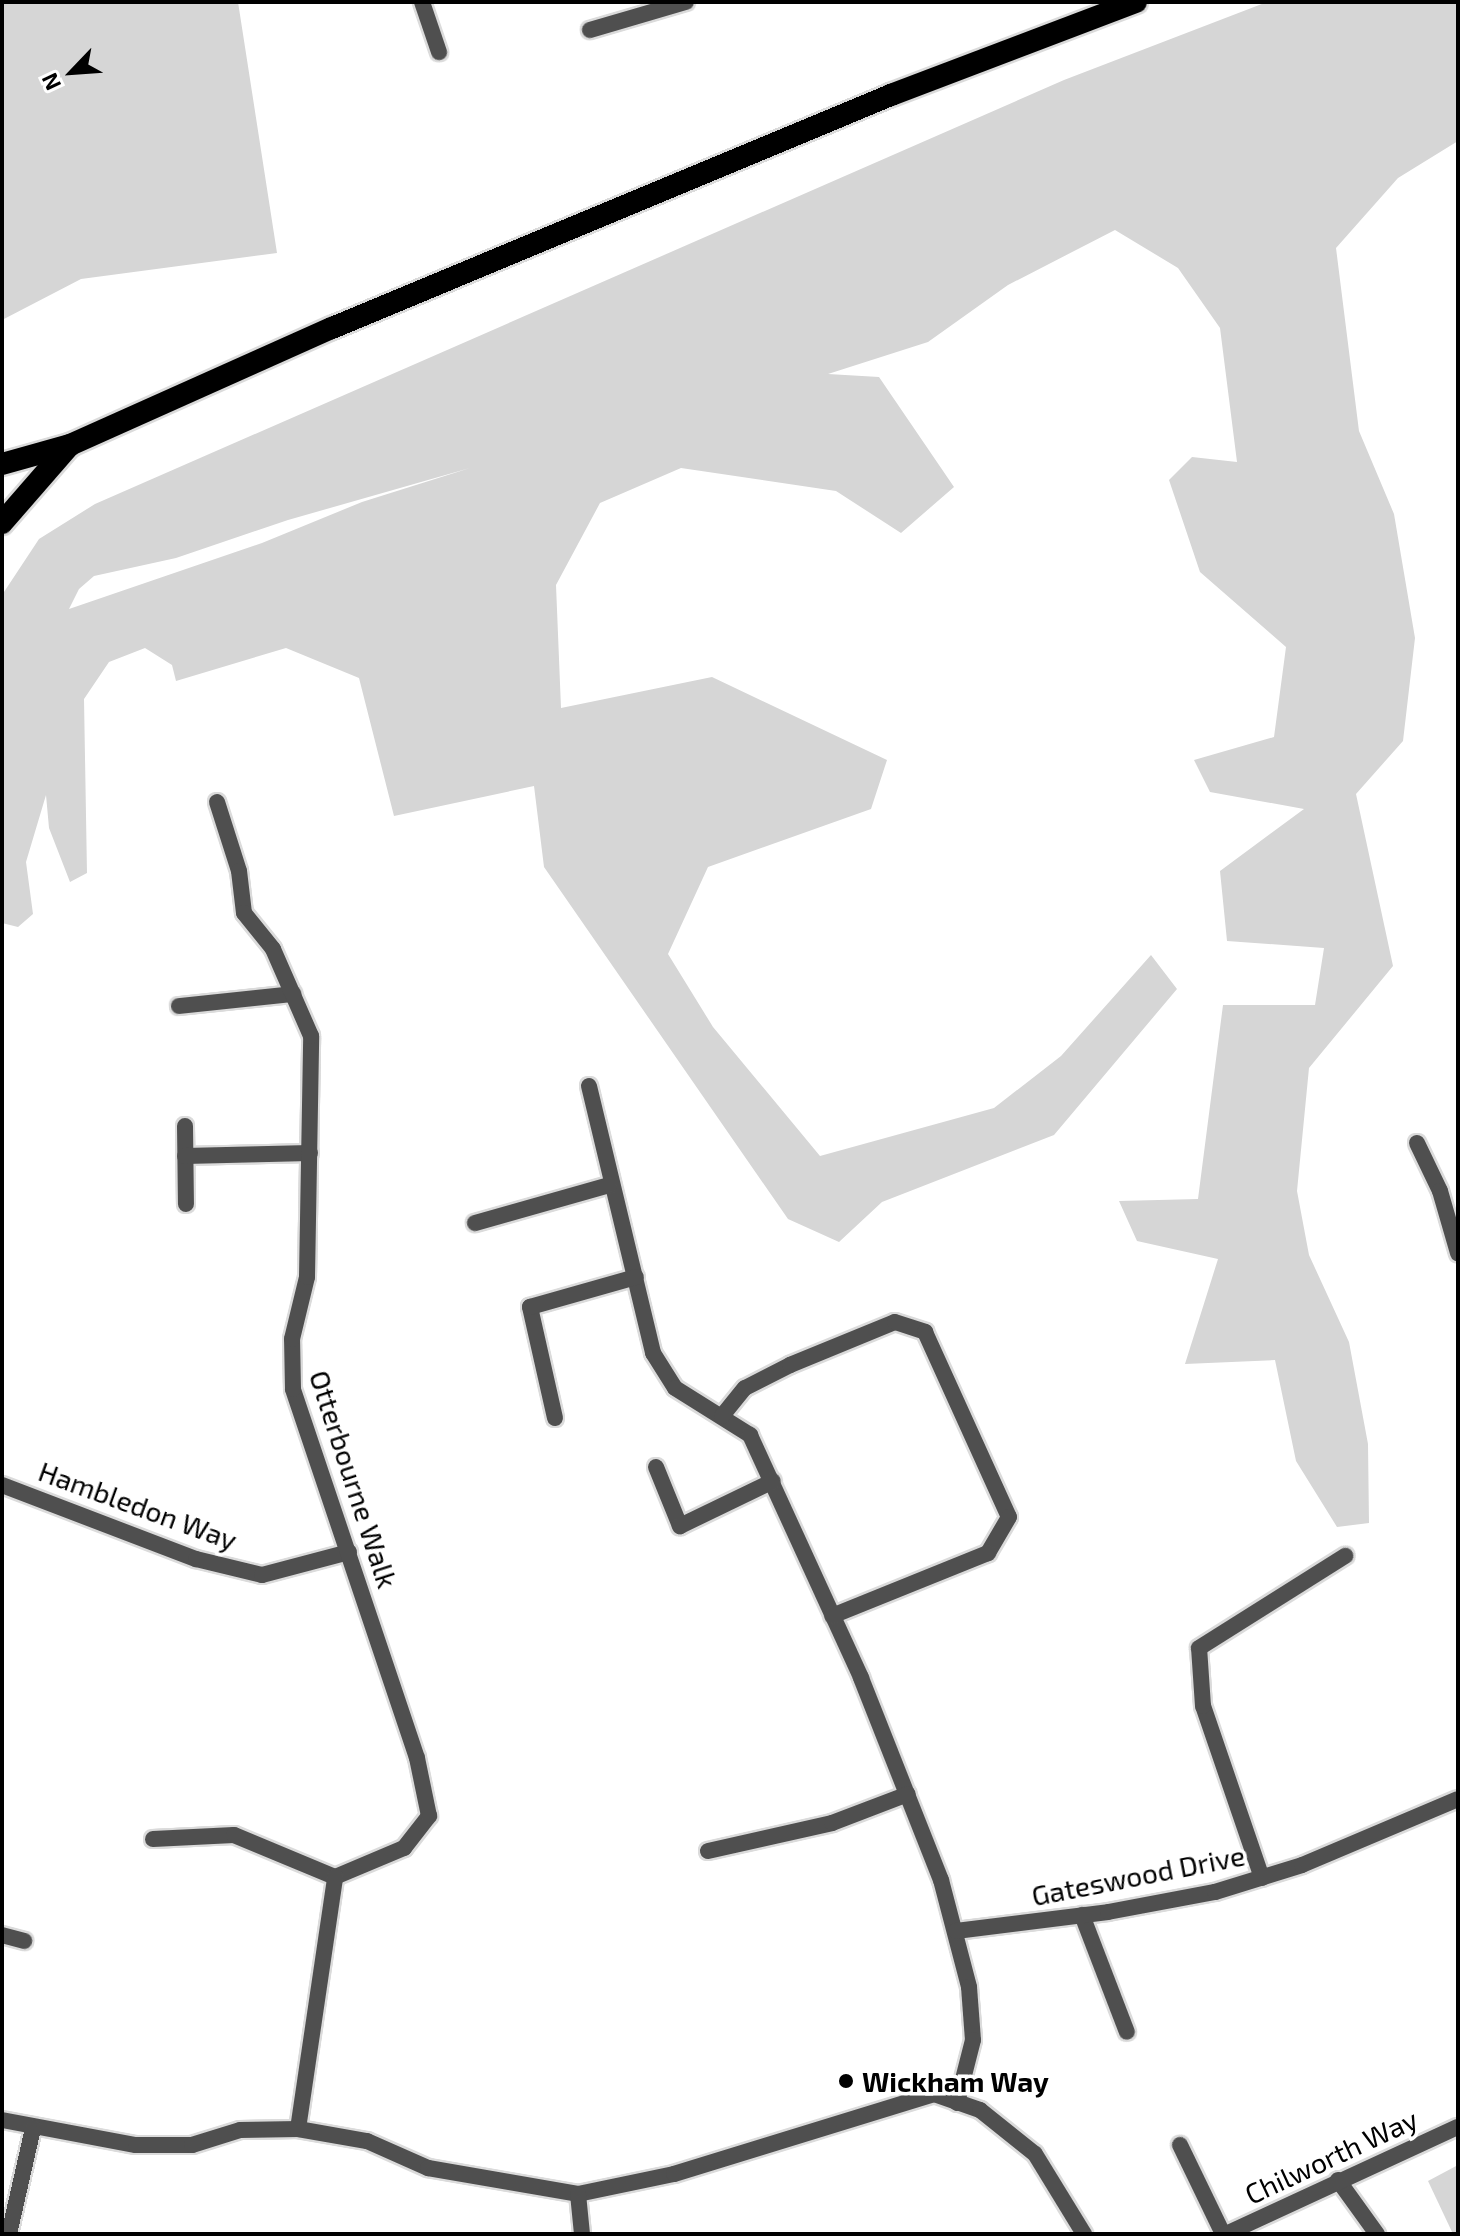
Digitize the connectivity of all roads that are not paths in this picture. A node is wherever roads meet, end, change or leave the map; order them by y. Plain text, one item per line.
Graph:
1 (422, 2) edge
2 (686, 2) edge
3 (1136, 2) edge
4 (590, 30) dead end
5 (439, 52) dead end
6 (70, 445) junction
7 (2, 464) edge
8 (2, 523) edge
9 (217, 802) dead end
10 (293, 994) junction
11 (179, 1006) dead end
12 (589, 1086) dead end
13 (185, 1126) dead end
14 (1417, 1143) dead end
15 (310, 1153) junction
16 (185, 1156) junction
17 (609, 1185) junction
18 (186, 1204) dead end
19 (475, 1223) dead end
20 (1458, 1251) edge
21 (636, 1277) junction
22 (722, 1416) junction
23 (555, 1418) dead end
24 (656, 1467) dead end
25 (773, 1481) junction
26 (2, 1485) edge
27 (349, 1552) junction
28 (1345, 1556) dead end
29 (832, 1616) junction
30 (908, 1794) junction
31 (1458, 1799) edge
32 (153, 1839) dead end
33 (708, 1851) dead end
34 (335, 1877) junction
35 (1262, 1878) junction
36 (1082, 1915) junction
37 (956, 1931) junction
38 (2, 1935) edge
39 (24, 1941) dead end
40 (1127, 2032) dead end
41 (957, 2103) junction
42 (2, 2120) edge
43 (1458, 2127) edge
44 (33, 2128) junction
45 (298, 2129) junction
46 (1180, 2145) dead end
47 (1338, 2180) junction
48 (578, 2194) junction
49 (9, 2234) edge
50 (582, 2234) edge
51 (1084, 2234) edge
52 (1225, 2234) edge
53 (1377, 2234) edge

1 - 5 street
2 - 4 street
3 - 6 highway
6 - 7 highway
6 - 8 highway
9 - 10 street, Otterbourne Walk
10 - 11 street
10 - 15 street, Otterbourne Walk
12 - 17 street
13 - 16 street
14 - 20 street
15 - 16 street
15 - 27 street, Otterbourne Walk
16 - 18 street
17 - 19 street
17 - 21 street
21 - 22 street
21 - 23 street
22 - 25 street
22 - 29 street
24 - 25 street
25 - 29 street
26 - 27 street, Hambledon Way
27 - 34 street, Otterbourne Walk
28 - 35 street
29 - 30 street
30 - 33 street
30 - 37 street
31 - 35 street, Gateswood Drive
32 - 34 street
34 - 45 street
35 - 36 street, Gateswood Drive
36 - 37 street, Gateswood Drive
36 - 40 street
37 - 41 street
38 - 39 street
41 - 48 street
41 - 51 street
42 - 44 street
43 - 47 street, Chilworth Way
44 - 45 street
44 - 49 street
45 - 48 street
46 - 52 street
47 - 52 street, Chilworth Way
47 - 53 street
48 - 50 street

